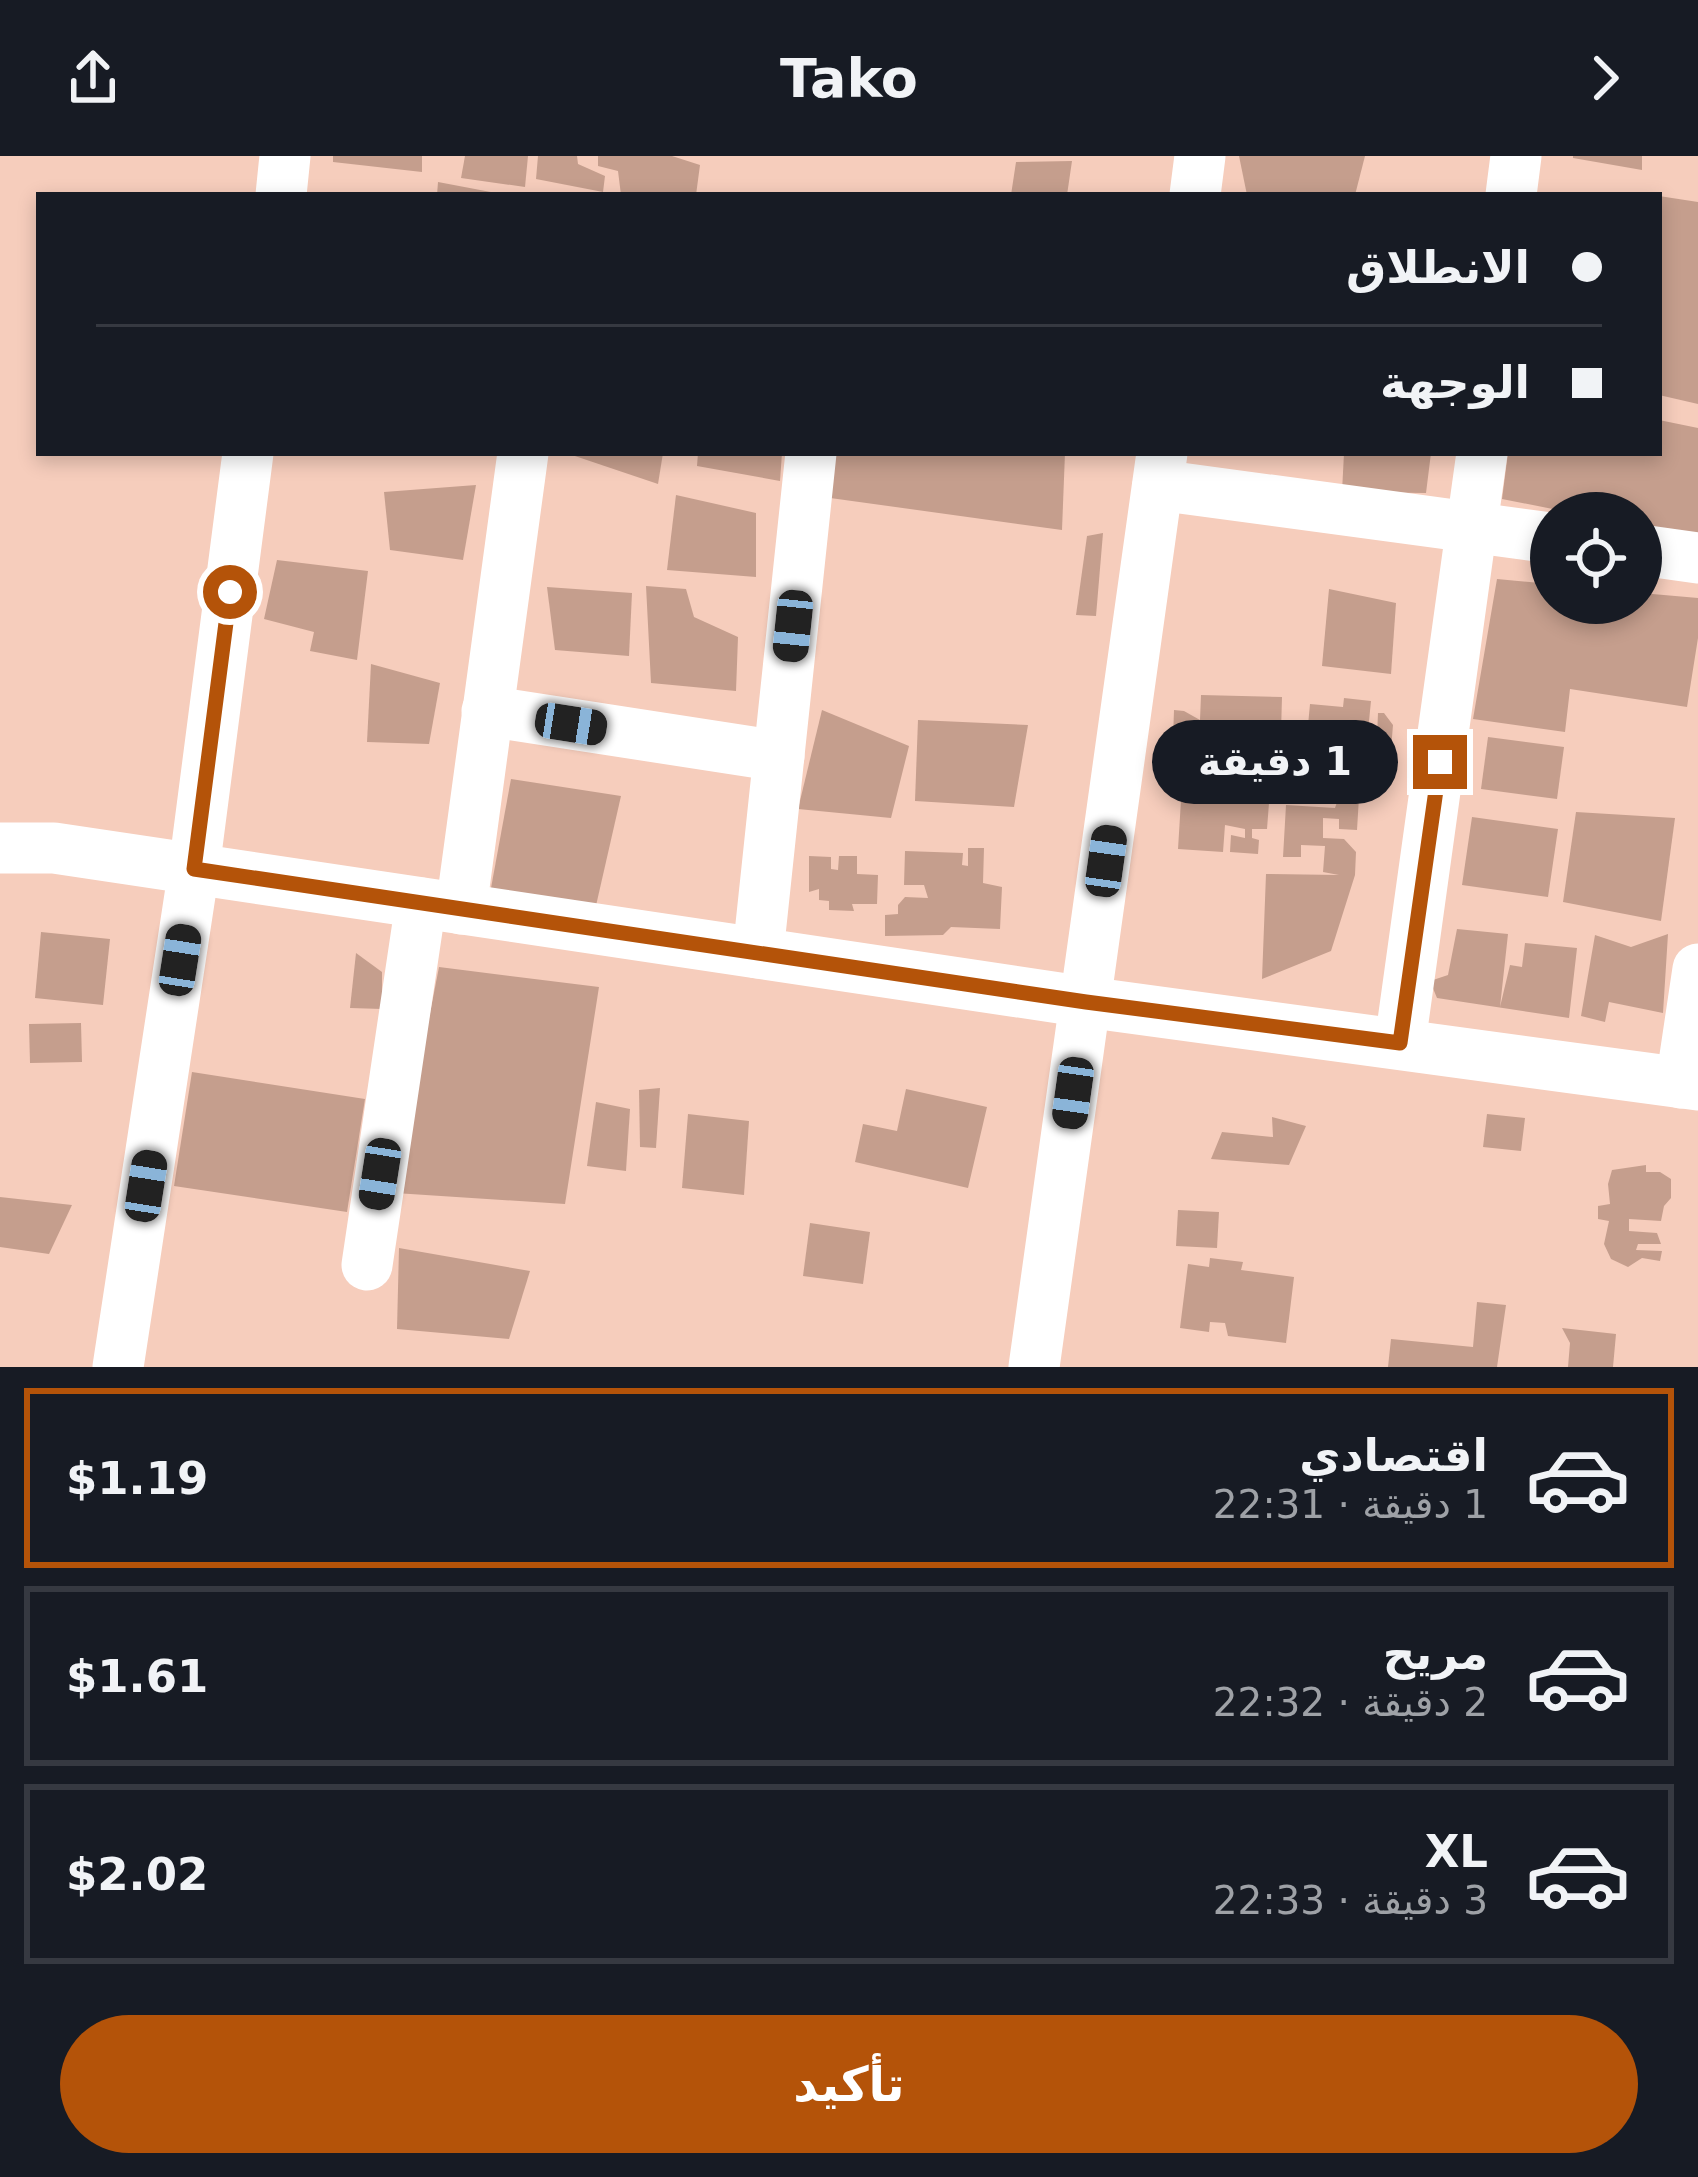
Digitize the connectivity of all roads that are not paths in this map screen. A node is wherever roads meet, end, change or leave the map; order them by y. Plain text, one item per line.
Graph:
1 (285, 156) edge
2 (1200, 156) edge
3 (1516, 156) edge
4 (280, 192) edge
5 (1195, 192) edge
6 (1511, 192) edge
7 (248, 456) edge
8 (523, 456) edge
9 (811, 456) edge
10 (1482, 456) edge
11 (1160, 469) edge
12 (1473, 527) junction
13 (1530, 535) edge
14 (1662, 553) edge
15 (1698, 558) edge
16 (488, 711) junction
17 (779, 756) junction
18 (0, 848) edge
19 (194, 869) junction
20 (441, 906) junction
21 (758, 953) junction
22 (1698, 968) edge
23 (1086, 1002) junction
24 (1400, 1043) junction
25 (1690, 1084) edge
26 (367, 1265) dead end
27 (118, 1367) edge
28 (1034, 1367) edge

1 - 4 street
2 - 5 street
3 - 6 street
7 - 19 street
8 - 16 street
9 - 17 street
10 - 12 street
11 - 12 street
11 - 23 street
12 - 13 street
12 - 24 street
14 - 15 street
16 - 17 street
16 - 20 street
17 - 21 street
18 - 19 street
19 - 20 street
19 - 27 street
20 - 21 street
20 - 26 street
21 - 23 street
22 - 25 street
23 - 24 street
23 - 28 street
24 - 25 street

